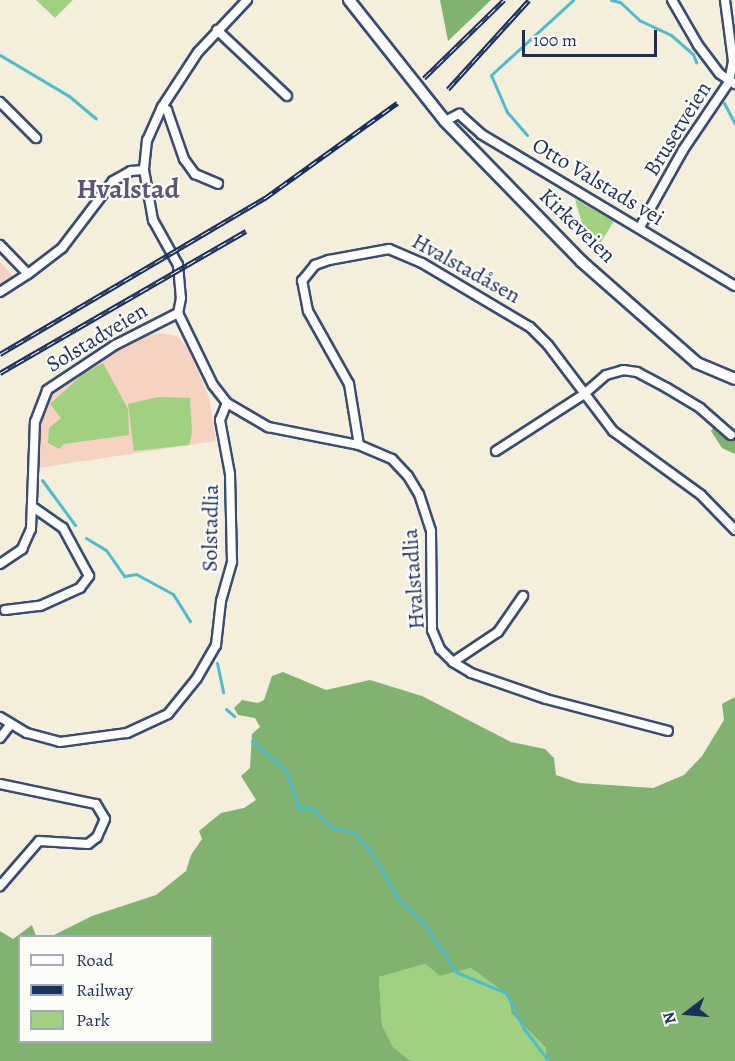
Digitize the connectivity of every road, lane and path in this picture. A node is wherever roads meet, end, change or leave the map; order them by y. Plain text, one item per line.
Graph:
1 (247, 0) edge
2 (349, 0) edge
3 (356, 0) edge
4 (672, 0) edge
5 (725, 0) edge
6 (217, 30) junction
7 (410, 78) junction
8 (732, 83) edge
9 (287, 96) dead end
10 (0, 102) edge
11 (162, 107) junction
12 (445, 121) junction
13 (36, 138) dead end
14 (144, 170) junction
15 (218, 184) dead end
16 (640, 227) junction
17 (0, 245) edge
18 (28, 274) junction
19 (735, 286) edge
20 (0, 291) edge
21 (178, 313) junction
22 (735, 379) edge
23 (583, 395) junction
24 (227, 403) junction
25 (731, 435) dead end
26 (359, 445) junction
27 (496, 451) dead end
28 (34, 508) junction
29 (735, 530) edge
30 (0, 564) edge
31 (523, 596) dead end
32 (5, 610) dead end
33 (453, 662) junction
34 (0, 717) edge
35 (10, 725) junction
36 (668, 731) dead end
37 (0, 738) edge
38 (0, 784) edge
39 (0, 886) edge

1 - 6 street
2 - 7 main road, Kirkeveien
3 - 7 main road, Kirkeveien
4 - 8 street, Brusetveien
5 - 8 street, Brusetveien
6 - 9 street
6 - 11 street
7 - 12 main road, Kirkeveien
8 - 16 street, Brusetveien
10 - 13 street
11 - 14 street
11 - 15 street
12 - 16 street, Otto Valstads vei
12 - 22 main road, Kirkeveien
14 - 18 street
14 - 21 street
16 - 19 street, Otto Valstads vei
17 - 18 street
18 - 20 street
21 - 24 street
21 - 28 street, Solstadveien
23 - 25 street
23 - 26 street, Hvalstadåsen
23 - 27 street
23 - 29 street, Hvalstadåsen
24 - 26 street, Hvalstadlia
24 - 35 street, Solstadlia
26 - 33 street, Hvalstadlia
28 - 30 street, Solstadveien
28 - 32 street
31 - 33 street
33 - 36 street, Hvalstadlia
34 - 35 street, Solstadlia
35 - 37 street
38 - 39 street

